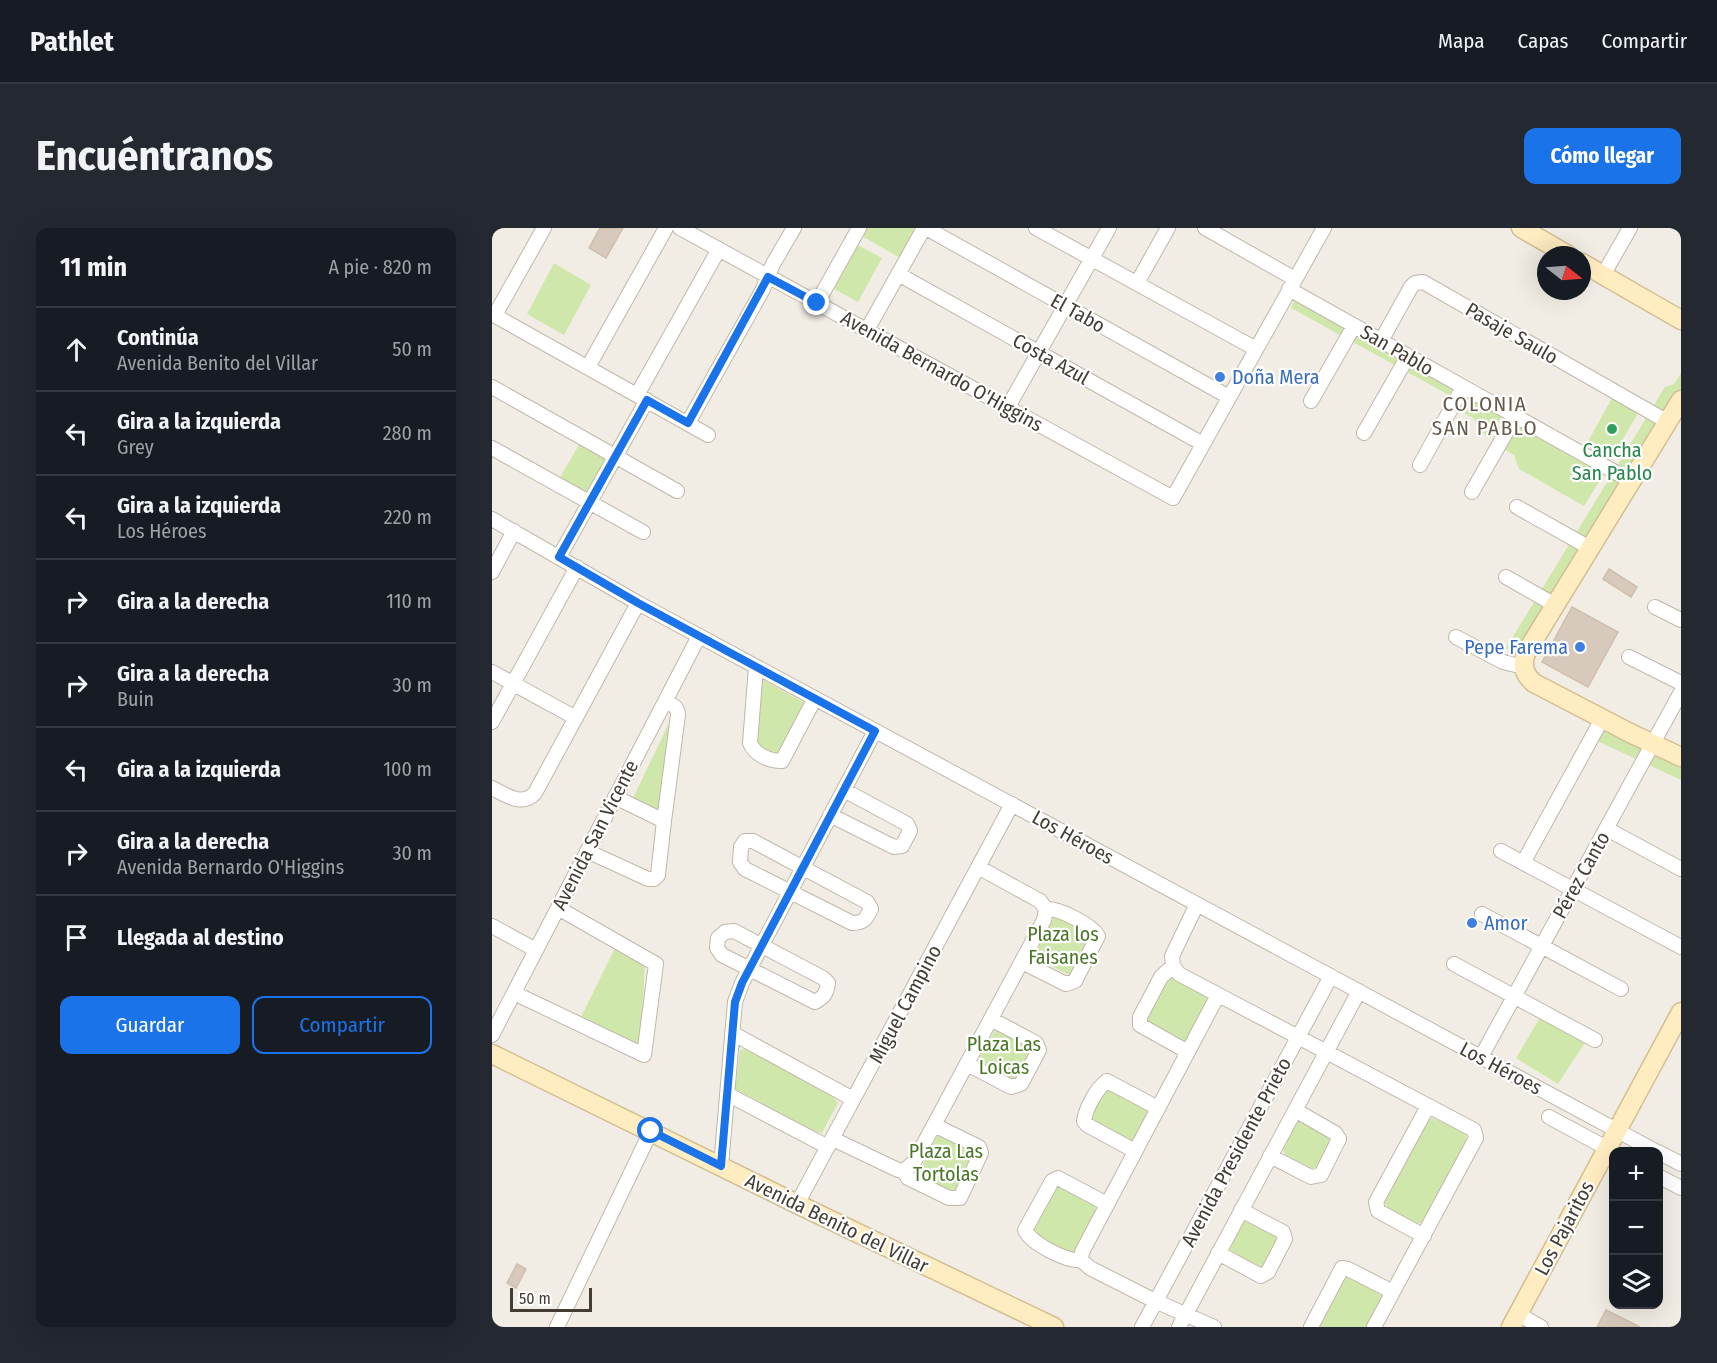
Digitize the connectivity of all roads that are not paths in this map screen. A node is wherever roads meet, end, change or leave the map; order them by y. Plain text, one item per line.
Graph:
1 (544, 228) edge
2 (666, 228) edge
3 (680, 228) edge
4 (794, 228) edge
5 (859, 228) edge
6 (925, 228) edge
7 (1109, 228) edge
8 (1168, 228) edge
9 (1205, 228) edge
10 (1324, 228) edge
11 (1521, 228) edge
12 (1630, 228) edge
13 (1044, 230) edge
14 (1552, 246) edge
15 (719, 249) junction
16 (1092, 259) junction
17 (1591, 268) edge
18 (898, 274) junction
19 (1603, 275) junction
20 (768, 277) junction
21 (1137, 283) junction
22 (1292, 284) junction
23 (817, 303) junction
24 (1065, 306) junction
25 (493, 314) edge
26 (1681, 320) edge
27 (1354, 326) junction
28 (867, 330) junction
29 (1381, 341) junction
30 (1256, 349) junction
31 (1039, 352) junction
32 (1408, 356) junction
33 (588, 367) junction
34 (492, 387) edge
35 (1463, 387) junction
36 (1229, 397) junction
37 (642, 398) junction
38 (1681, 400) edge
39 (1311, 401) dead end
40 (1008, 407) junction
41 (1515, 417) junction
42 (1668, 422) junction
43 (688, 423) junction
44 (1364, 433) dead end
45 (708, 435) dead end
46 (1203, 444) junction
47 (492, 448) edge
48 (616, 457) junction
49 (1420, 465) dead end
50 (1631, 481) junction
51 (677, 491) dead end
52 (1472, 492) dead end
53 (590, 503) junction
54 (1517, 507) dead end
55 (492, 519) edge
56 (514, 531) junction
57 (643, 532) dead end
58 (1590, 548) junction
59 (559, 557) junction
60 (577, 567) junction
61 (492, 572) edge
62 (1506, 577) dead end
63 (638, 603) junction
64 (1555, 605) junction
65 (1655, 607) dead end
66 (1681, 620) edge
67 (699, 636) junction
68 (1456, 637) dead end
69 (1629, 657) dead end
70 (756, 667) junction
71 (1524, 667) junction
72 (492, 672) edge
73 (513, 684) junction
74 (1681, 684) edge
75 (1681, 692) edge
76 (815, 698) junction
77 (665, 702) junction
78 (576, 718) junction
79 (1602, 719) junction
80 (492, 722) edge
81 (875, 731) junction
82 (1653, 744) junction
83 (1681, 757) edge
84 (492, 788) edge
85 (844, 790) junction
86 (615, 797) junction
87 (1012, 804) junction
88 (830, 815) junction
89 (664, 821) junction
90 (1607, 829) junction
91 (587, 851) junction
92 (1501, 851) dead end
93 (1523, 863) junction
94 (1680, 866) edge
95 (978, 867) junction
96 (802, 868) junction
97 (1573, 890) junction
98 (790, 892) junction
99 (1197, 904) junction
100 (558, 908) junction
101 (1046, 909) junction
102 (1482, 914) dead end
103 (492, 926) edge
104 (761, 946) junction
105 (1542, 946) junction
106 (1681, 947) edge
107 (536, 950) junction
108 (1022, 962) junction
109 (1454, 964) dead end
110 (1173, 966) junction
111 (749, 969) junction
112 (1331, 976) junction
113 (1621, 989) dead end
114 (1359, 991) junction
115 (514, 993) junction
116 (1218, 995) junction
117 (1514, 996) junction
118 (1681, 1012) edge
119 (991, 1019) junction
120 (732, 1033) junction
121 (492, 1035) edge
122 (1299, 1036) junction
123 (1595, 1040) dead end
124 (1327, 1051) junction
125 (1188, 1052) junction
126 (492, 1054) edge
127 (1481, 1057) junction
128 (967, 1064) junction
129 (727, 1094) junction
130 (853, 1099) junction
131 (1428, 1106) junction
132 (1158, 1108) junction
133 (1295, 1110) junction
134 (1549, 1117) dead end
135 (934, 1125) junction
136 (1617, 1130) junction
137 (651, 1131) junction
138 (830, 1143) junction
139 (1611, 1147) edge
140 (1649, 1147) edge
141 (1609, 1149) edge
142 (1135, 1152) junction
143 (1609, 1152) edge
144 (1663, 1155) edge
145 (1270, 1156) junction
146 (1681, 1164) edge
147 (721, 1166) junction
148 (904, 1170) junction
149 (1663, 1178) edge
150 (1681, 1188) edge
151 (797, 1204) junction
152 (1107, 1204) junction
153 (1241, 1210) junction
154 (1424, 1236) junction
155 (1218, 1253) junction
156 (1082, 1260) junction
157 (1393, 1292) junction
158 (1155, 1301) junction
159 (1185, 1314) junction
160 (1514, 1321) edge
161 (557, 1327) edge
162 (1054, 1327) edge
163 (1142, 1327) edge
164 (1179, 1327) edge
165 (1214, 1327) edge
166 (1311, 1327) edge
167 (1374, 1327) edge
168 (1541, 1327) edge

1 - 25 street
2 - 33 street
3 - 15 street, Avenida Bernardo O'Higgins
4 - 20 street
5 - 23 street
6 - 18 street
6 - 24 street, El Tabo
7 - 16 street
8 - 21 street
9 - 22 street, San Pablo
10 - 22 street
11 - 14 street
12 - 19 street
13 - 16 street
15 - 20 street, Avenida Bernardo O'Higgins
15 - 37 street
16 - 21 street
16 - 24 street
17 - 19 street
18 - 28 street
18 - 31 street, Costa Azul
19 - 26 street
20 - 23 street, Avenida Bernardo O'Higgins
20 - 43 street
21 - 30 street
22 - 27 street, San Pablo
22 - 30 street
23 - 28 street, Avenida Bernardo O'Higgins
24 - 31 street
24 - 36 street, El Tabo
25 - 33 street
27 - 29 street, San Pablo
27 - 39 street
28 - 40 street, Avenida Bernardo O'Higgins
29 - 32 street, San Pablo
29 - 42 street, Pasaje Saulo
30 - 36 street
31 - 40 street
31 - 46 street, Costa Azul
32 - 35 street, San Pablo
32 - 44 street
33 - 37 street
34 - 48 street
35 - 41 street, San Pablo
35 - 49 street
36 - 46 street
37 - 43 street
37 - 48 street
38 - 42 street
40 - 46 street, Avenida Bernardo O'Higgins
41 - 50 street, San Pablo
41 - 52 street
42 - 50 street
43 - 45 street
47 - 53 street
48 - 51 street
48 - 53 street
50 - 58 street
53 - 57 street
53 - 59 street
54 - 58 street
55 - 56 street, Los Héroes
56 - 59 street, Los Héroes
56 - 61 street
58 - 64 street
59 - 60 street, Los Héroes
60 - 63 street, Los Héroes
60 - 73 street
62 - 64 street
63 - 67 street, Los Héroes
63 - 78 street
64 - 71 street
65 - 66 street
67 - 70 street, Los Héroes
67 - 77 street, Avenida San Vicente
68 - 71 street
69 - 74 street
70 - 76 street, Los Héroes
70 - 76 street
71 - 79 street
72 - 73 street
73 - 78 street
73 - 80 street
75 - 82 street, Pérez Canto
76 - 81 street, Los Héroes
77 - 86 street, Avenida San Vicente
77 - 89 street
78 - 84 street
79 - 82 street
79 - 93 street
81 - 85 street
81 - 87 street, Los Héroes
82 - 83 street
82 - 90 street, Pérez Canto
85 - 88 street
85 - 88 street
86 - 89 street
86 - 91 street, Avenida San Vicente
87 - 95 street, Miguel Campino
87 - 99 street, Los Héroes
88 - 96 street
89 - 91 street
90 - 94 street
90 - 97 street, Pérez Canto
91 - 100 street, Avenida San Vicente
92 - 93 street
93 - 97 street
95 - 101 street
95 - 130 street, Miguel Campino
96 - 98 street
96 - 98 street
96 - 98 street
97 - 105 street, Pérez Canto
97 - 106 street
98 - 104 street
99 - 110 street
99 - 112 street, Los Héroes
100 - 107 street, Avenida San Vicente
100 - 115 street
101 - 108 street
101 - 108 street
102 - 105 street
103 - 107 street
104 - 111 street
104 - 111 street
104 - 111 street
105 - 113 street
105 - 117 street, Pérez Canto
107 - 115 street, Avenida San Vicente
108 - 119 street
109 - 117 street
110 - 116 street
110 - 125 street
111 - 120 street
112 - 114 street, Los Héroes
112 - 122 street, Avenida Presidente Prieto
114 - 124 street, Avenida Presidente Prieto
114 - 127 street, Los Héroes
115 - 121 street, Avenida San Vicente
116 - 122 street
116 - 125 street
117 - 123 street
117 - 127 street, Pérez Canto
118 - 136 street, Los Pajaritos
119 - 128 street
119 - 128 street
120 - 129 street
120 - 130 street
122 - 124 street
122 - 158 street, Avenida Presidente Prieto
124 - 131 street
124 - 133 street, Avenida Presidente Prieto
125 - 132 street
126 - 137 street, Avenida Benito del Villar
127 - 136 street, Los Héroes
128 - 135 street
129 - 138 street
129 - 147 street
130 - 138 street, Miguel Campino
131 - 154 street
131 - 154 street
132 - 142 street
132 - 142 street
133 - 145 street, Avenida Presidente Prieto
133 - 145 street
134 - 141 street, Los Héroes
135 - 148 street
135 - 148 street
136 - 139 street, Los Pajaritos
136 - 140 street, Los Héroes
137 - 147 street, Avenida Benito del Villar
137 - 161 street
138 - 148 street
138 - 151 street, Miguel Campino
142 - 152 street
143 - 160 street, Los Pajaritos
144 - 146 street, Los Héroes
145 - 153 street, Avenida Presidente Prieto
147 - 151 street, Avenida Benito del Villar
149 - 150 street
151 - 162 street, Avenida Benito del Villar
152 - 156 street
152 - 156 street
153 - 155 street, Avenida Presidente Prieto
153 - 155 street
154 - 157 street
155 - 159 street, Avenida Presidente Prieto
156 - 158 street
157 - 166 street
157 - 167 street
158 - 159 street
158 - 163 street, Avenida Presidente Prieto
159 - 164 street, Avenida Presidente Prieto
159 - 165 street
160 - 168 street

